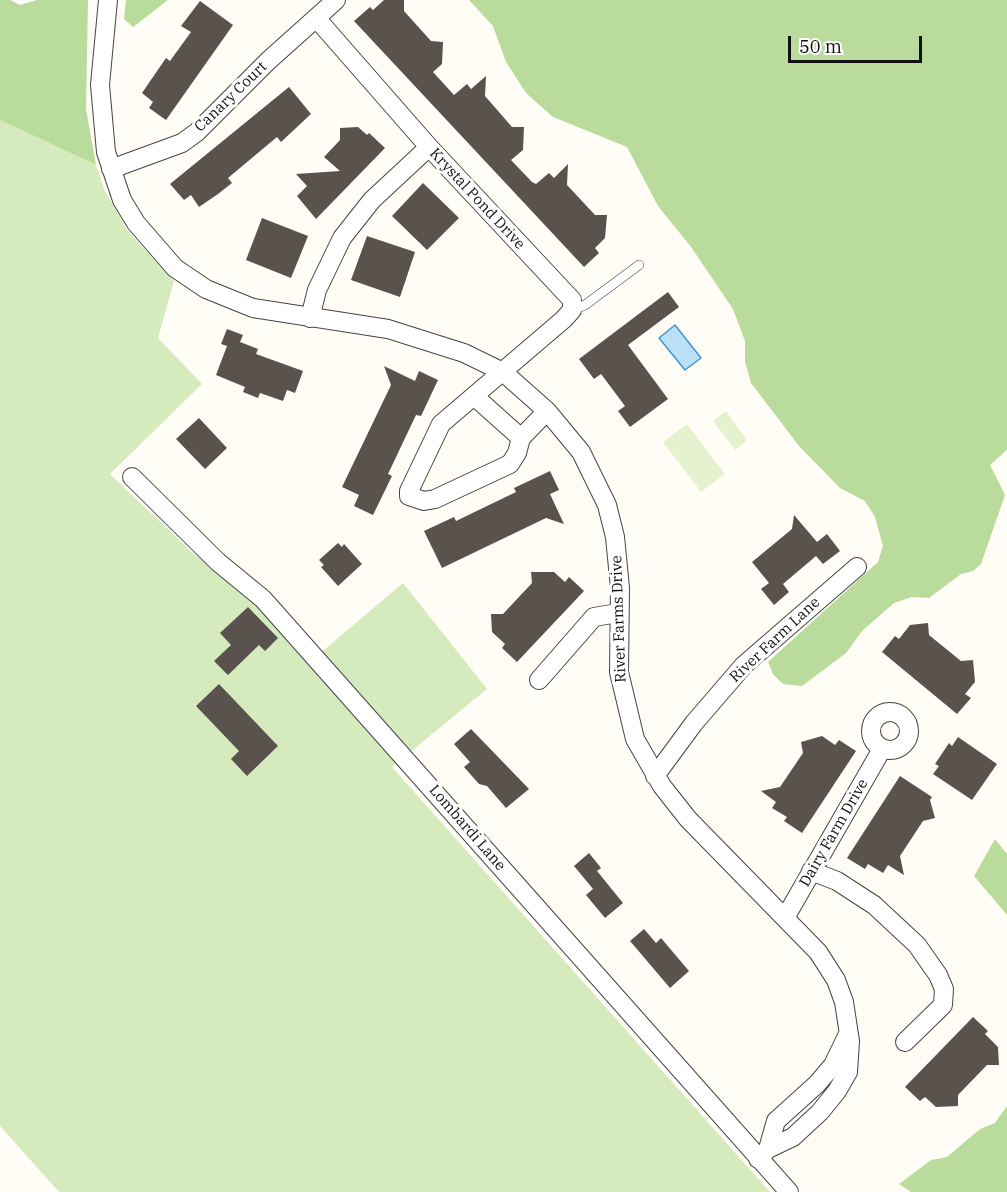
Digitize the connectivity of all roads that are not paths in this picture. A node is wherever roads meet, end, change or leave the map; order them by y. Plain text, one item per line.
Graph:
1 (108, 0) edge
2 (336, 0) edge
3 (317, 19) junction
4 (429, 147) junction
5 (111, 169) junction
6 (639, 265) dead end
7 (572, 310) junction
8 (310, 318) junction
9 (503, 372) junction
10 (474, 396) junction
11 (547, 411) junction
12 (521, 438) junction
13 (132, 477) dead end
14 (856, 567) dead end
15 (618, 613) junction
16 (539, 680) dead end
17 (882, 749) dead end
18 (655, 776) junction
19 (811, 872) junction
20 (785, 918) junction
21 (905, 1042) dead end
22 (763, 1154) junction
23 (789, 1192) edge

1 - 5 street, River Farms Drive
2 - 3 street, Canary Court
3 - 4 street, Krystal Pond Drive
3 - 5 street, Canary Court
4 - 7 street, Krystal Pond Drive
4 - 8 street
5 - 8 street, River Farms Drive
6 - 7 lane
7 - 9 street
8 - 9 street, River Farms Drive
9 - 10 street
9 - 11 street, River Farms Drive
10 - 12 street
10 - 12 street
11 - 12 street
11 - 15 street, River Farms Drive
13 - 22 street, Lombardi Lane
14 - 18 street, River Farm Lane
15 - 16 street
15 - 18 street, River Farms Drive
17 - 19 street, Dairy Farm Drive
18 - 20 street, River Farms Drive
19 - 20 street, Dairy Farm Drive
19 - 21 street
20 - 22 street, River Farms Drive
22 - 23 street, Lombardi Lane

